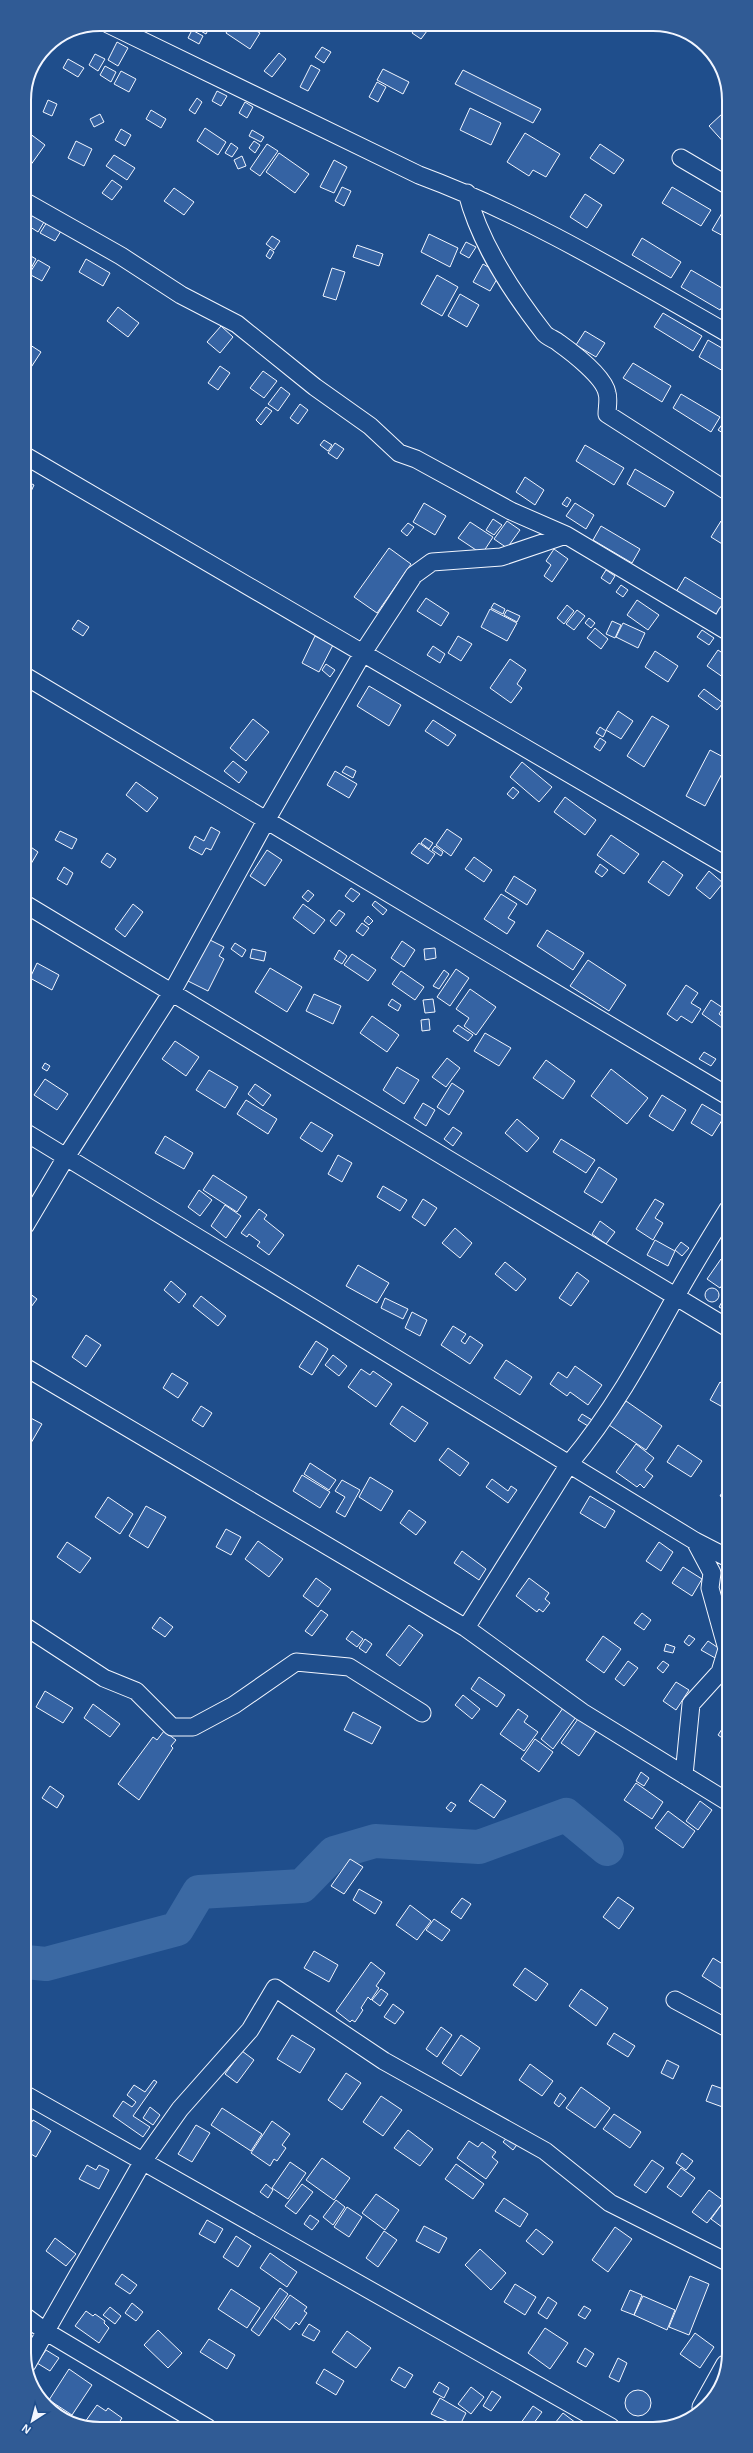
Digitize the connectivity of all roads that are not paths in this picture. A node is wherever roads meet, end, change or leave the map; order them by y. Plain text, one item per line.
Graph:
1 (123, 31) edge
2 (680, 158) dead end
3 (722, 182) edge
4 (467, 193) junction
5 (31, 205) edge
6 (722, 330) edge
7 (31, 458) edge
8 (722, 488) edge
9 (566, 535) junction
10 (722, 621) edge
11 (364, 651) junction
12 (31, 680) edge
13 (267, 819) junction
14 (722, 863) edge
15 (31, 908) edge
16 (172, 992) junction
17 (722, 1092) edge
18 (31, 1136) edge
19 (66, 1157) junction
20 (31, 1216) edge
21 (722, 1218) edge
22 (676, 1296) junction
23 (722, 1324) edge
24 (31, 1371) edge
25 (569, 1464) junction
26 (695, 1541) junction
27 (722, 1555) edge
28 (722, 1618) edge
29 (466, 1628) junction
30 (31, 1630) edge
31 (722, 1665) edge
32 (422, 1713) dead end
33 (684, 1775) junction
34 (722, 1798) edge
35 (675, 2000) dead end
36 (722, 2025) edge
37 (31, 2098) edge
38 (143, 2162) junction
39 (722, 2259) edge
40 (31, 2321) edge
41 (45, 2331) junction
42 (31, 2355) edge
43 (715, 2383) edge
44 (709, 2394) edge
45 (198, 2422) edge
46 (602, 2422) edge

1 - 4 street
2 - 3 street
4 - 6 street
4 - 8 street
5 - 9 street
7 - 11 street
9 - 10 street
9 - 11 street
11 - 13 street
11 - 14 street
12 - 13 street
13 - 16 street
13 - 17 street
15 - 16 street
16 - 19 street
16 - 22 street
18 - 19 street
19 - 20 street
19 - 25 street
21 - 22 street
22 - 23 street
22 - 25 street
24 - 29 street
25 - 26 street
25 - 29 street
26 - 27 street
26 - 28 street
29 - 33 street
30 - 32 street
31 - 33 street
33 - 34 street
35 - 36 street
37 - 38 street
38 - 39 street
38 - 41 street
38 - 46 street
40 - 41 street
41 - 42 street
41 - 45 street
43 - 44 street

